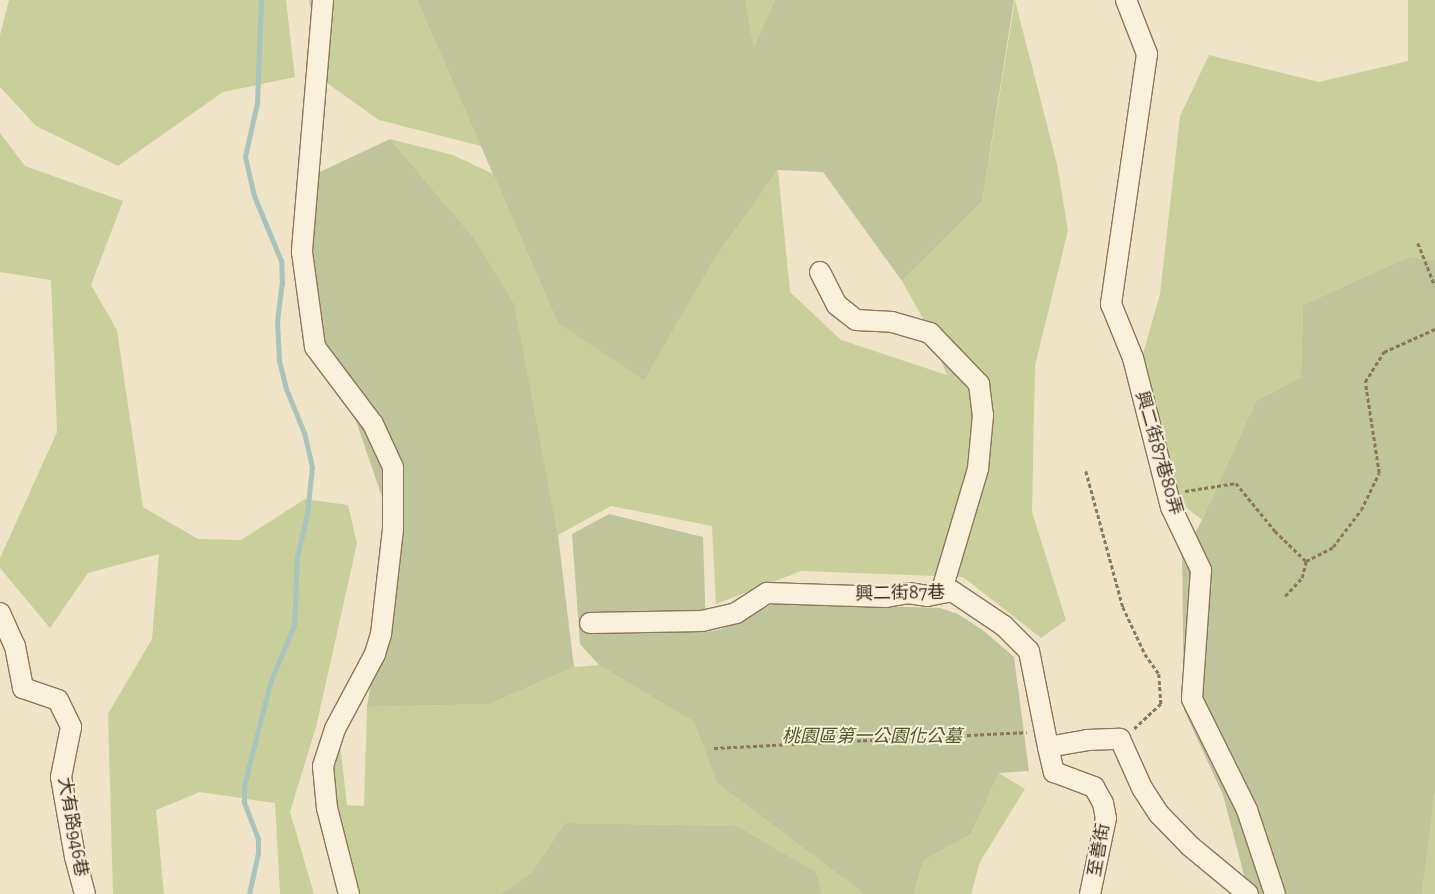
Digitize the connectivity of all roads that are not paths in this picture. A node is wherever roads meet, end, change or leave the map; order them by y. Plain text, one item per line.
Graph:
1 (323, 0) edge
2 (1126, 0) edge
3 (820, 272) dead end
4 (941, 593) junction
5 (0, 613) edge
6 (590, 623) dead end
7 (1046, 739) junction
8 (86, 894) edge
9 (349, 894) edge
10 (1090, 894) edge
11 (1248, 894) edge
12 (1275, 894) edge

1 - 9 street
2 - 12 street, 興二街87巷80弄
3 - 4 street
4 - 6 street, 興二街87巷
4 - 7 street, 興二街87巷
5 - 8 street, 大有路946巷
7 - 10 street, 至善街
7 - 11 street

